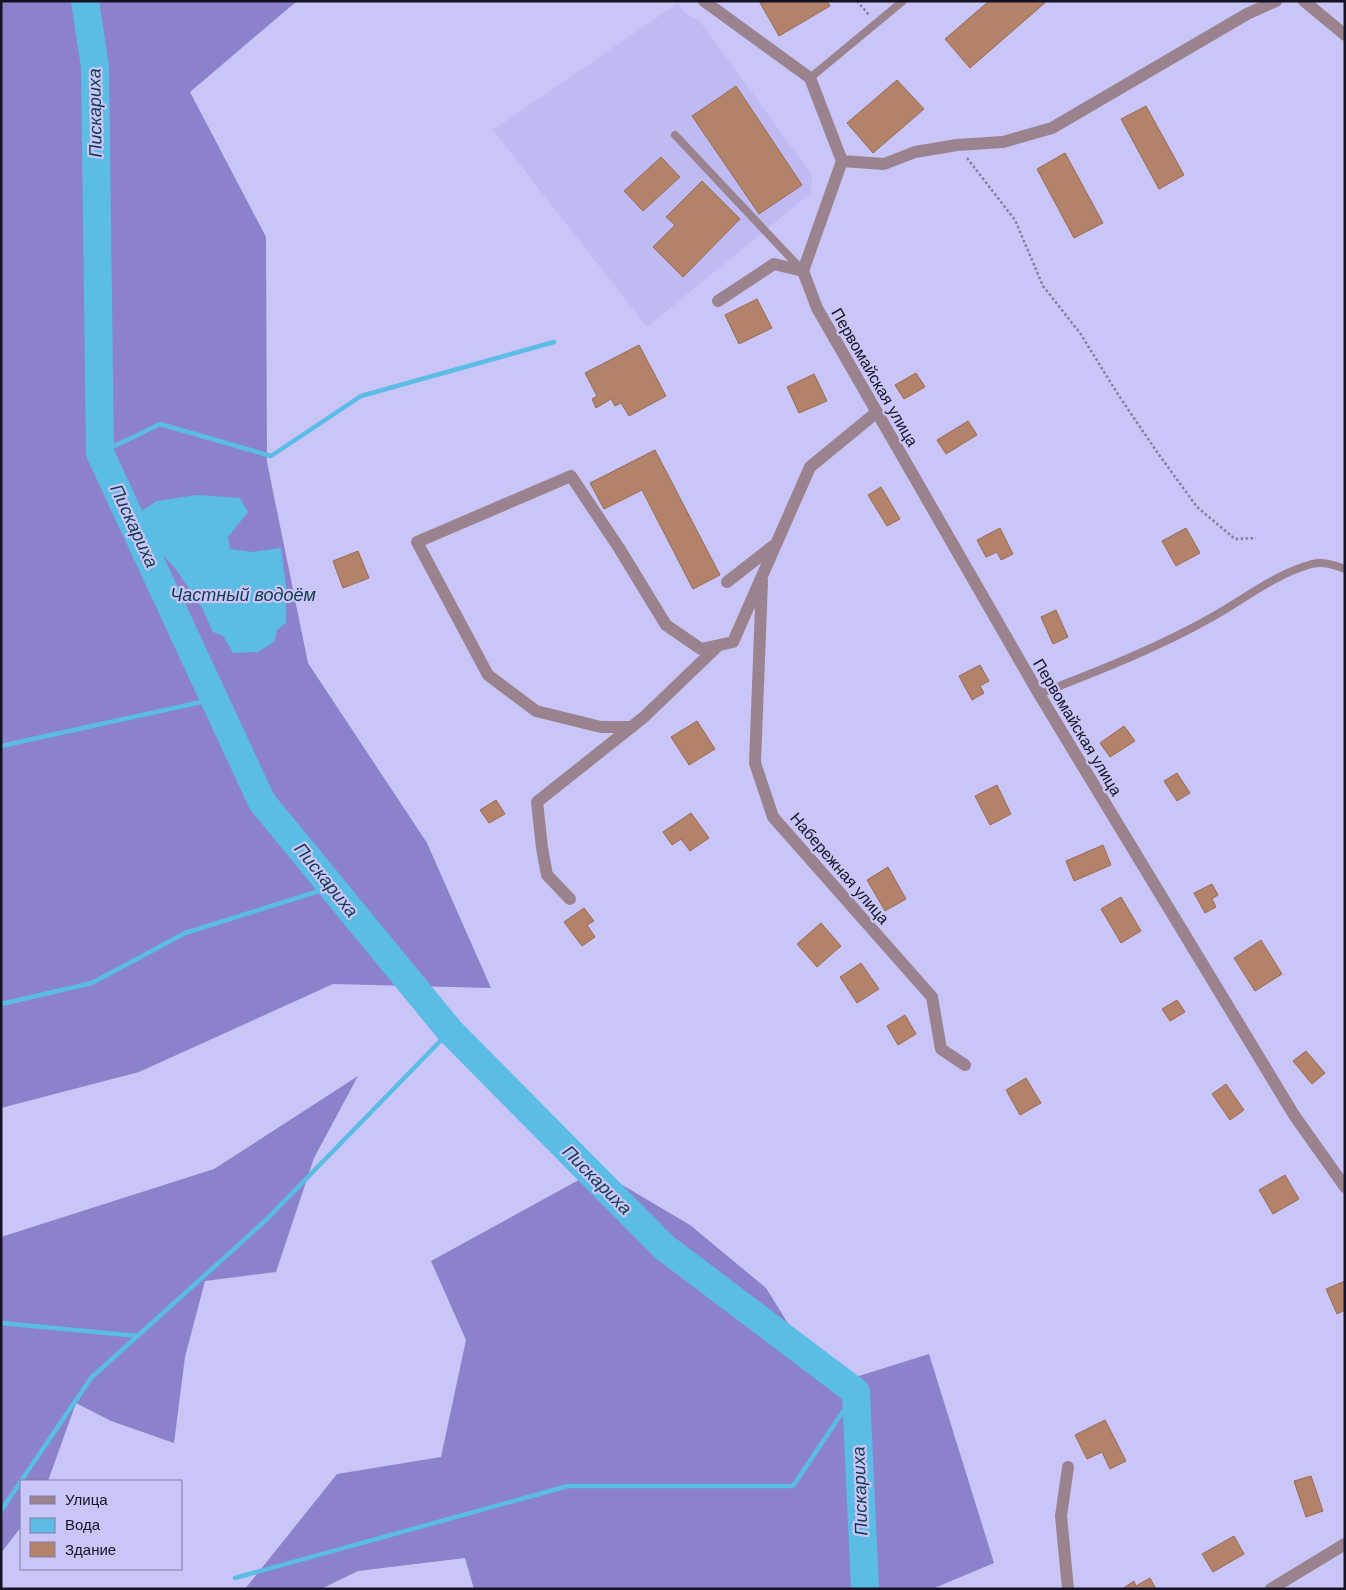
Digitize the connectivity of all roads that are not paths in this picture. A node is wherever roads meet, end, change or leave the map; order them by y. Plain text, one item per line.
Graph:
1 (704, 1) edge
2 (903, 1) edge
3 (1276, 1) edge
4 (1304, 1) edge
5 (1345, 35) edge
6 (810, 78) junction
7 (675, 135) dead end
8 (842, 162) junction
9 (803, 272) junction
10 (718, 301) dead end
11 (877, 412) junction
12 (775, 545) junction
13 (1345, 569) edge
14 (762, 574) junction
15 (727, 582) dead end
16 (719, 645) junction
17 (1039, 694) junction
18 (632, 727) junction
19 (570, 899) dead end
20 (965, 1065) dead end
21 (1345, 1188) edge
22 (1068, 1468) dead end
23 (1345, 1544) edge
24 (1068, 1589) edge
25 (1271, 1589) edge

1 - 6 street
2 - 6 lane
3 - 8 street
4 - 5 street
6 - 8 street
7 - 9 lane
8 - 9 street
9 - 10 street
9 - 11 street, Первомайская улица
11 - 12 street
11 - 17 street, Первомайская улица
12 - 14 street
12 - 15 street
13 - 17 lane
14 - 16 street
14 - 20 street, Набережная улица
16 - 18 street
16 - 18 street
17 - 21 street, Первомайская улица
18 - 19 street
22 - 24 street
23 - 25 street

